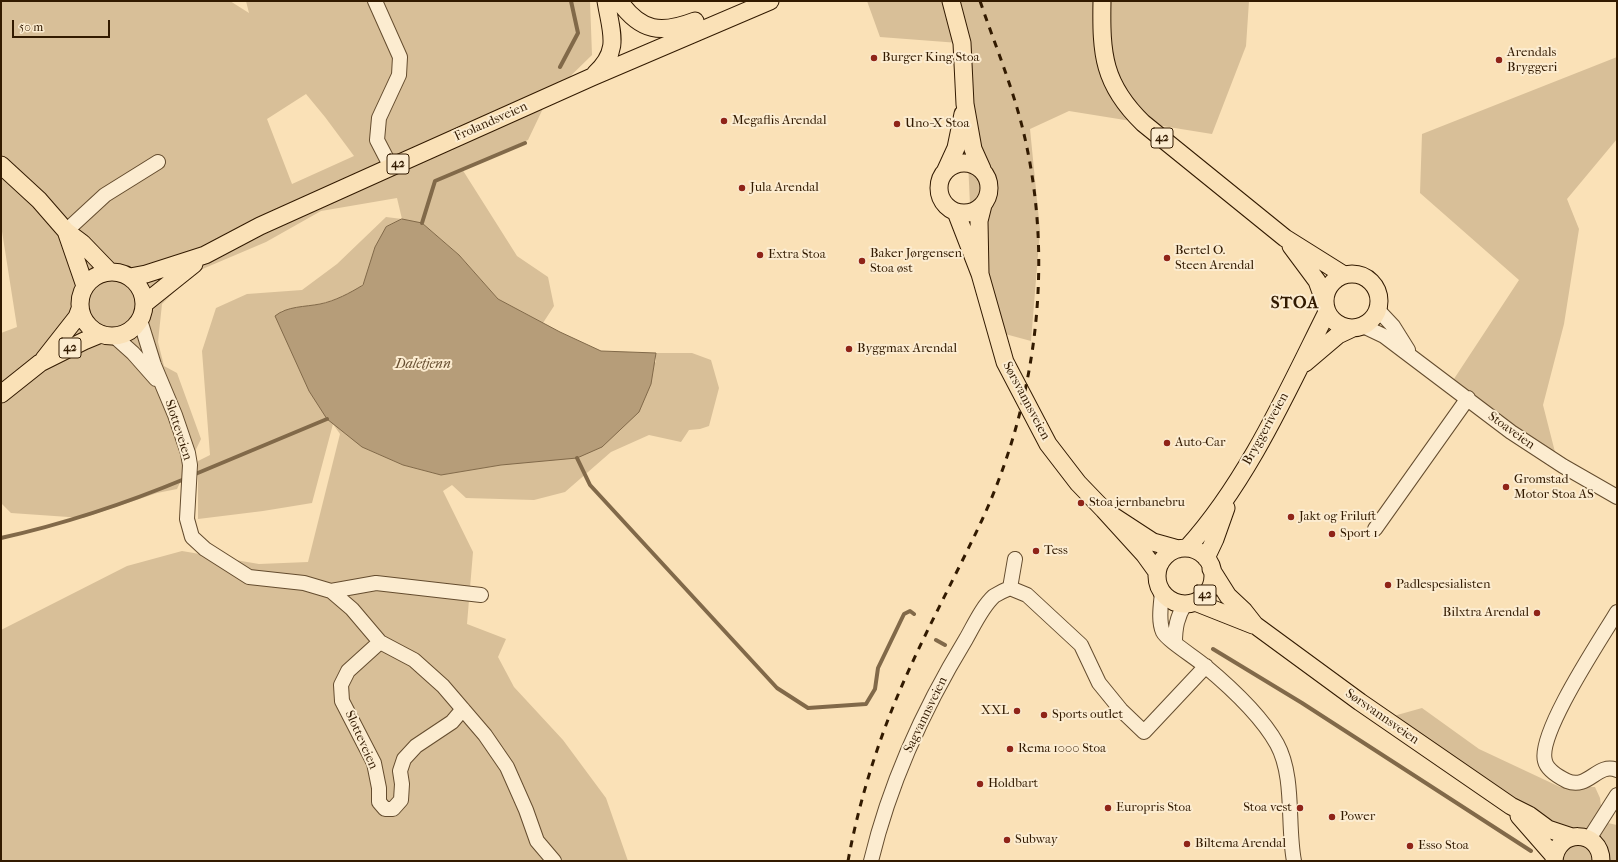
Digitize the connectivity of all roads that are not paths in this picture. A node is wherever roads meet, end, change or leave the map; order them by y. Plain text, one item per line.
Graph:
1 (375, 1) edge
2 (606, 1) edge
3 (619, 1) edge
4 (770, 1) edge
5 (951, 1) edge
6 (1102, 1) edge
7 (754, 8) junction
8 (592, 77) junction
9 (966, 104) junction
10 (158, 162) dead end
11 (1, 165) edge
12 (391, 167) junction
13 (982, 169) junction
14 (945, 172) junction
15 (983, 205) junction
16 (956, 212) junction
17 (66, 231) junction
18 (1285, 238) junction
19 (205, 255) junction
20 (110, 272) junction
21 (980, 274) junction
22 (1344, 275) junction
23 (130, 277) junction
24 (85, 286) junction
25 (1326, 307) junction
26 (80, 310) junction
27 (1378, 310) junction
28 (142, 312) junction
29 (1358, 327) junction
30 (107, 335) junction
31 (1411, 356) junction
32 (40, 364) junction
33 (1302, 366) junction
34 (162, 385) junction
35 (1, 394) edge
36 (1468, 398) junction
37 (1231, 493) junction
38 (1617, 497) edge
39 (1104, 510) junction
40 (1375, 529) dead end
41 (1182, 549) junction
42 (1015, 559) dead end
43 (1209, 564) junction
44 (1157, 572) junction
45 (1010, 588) junction
46 (331, 591) junction
47 (1162, 592) junction
48 (482, 595) dead end
49 (1190, 603) junction
50 (1617, 612) edge
51 (1255, 626) junction
52 (380, 642) junction
53 (1176, 643) junction
54 (1206, 666) junction
55 (462, 709) junction
56 (1617, 770) edge
57 (1617, 795) edge
58 (1511, 806) junction
59 (1572, 837) junction
60 (1599, 852) edge
61 (1554, 859) edge
62 (554, 861) edge
63 (871, 861) edge
64 (1294, 861) edge

1 - 12 street
2 - 8 main road, Frolandsveien / 42
3 - 7 main road, Frolandsveien / 42
4 - 7 main road, Frolandsveien / 42
5 - 9 main road
6 - 18 main road, 42
7 - 8 main road, Frolandsveien / 42
8 - 12 main road, Frolandsveien / 42
9 - 13 main road
9 - 14 main road
10 - 17 street
11 - 17 main road
12 - 19 main road, Frolandsveien / 42
13 - 14 main road
13 - 15 main road
14 - 16 main road
15 - 16 main road
15 - 21 main road, Sørsvannsveien
16 - 21 main road, Sørsvannsveien
17 - 20 main road
17 - 24 main road
18 - 22 main road, 42
18 - 25 main road, 42
19 - 23 main road, Frolandsveien / 42
19 - 28 main road, Frolandsveien / 42
20 - 23 main road, 42
20 - 24 main road
21 - 39 main road, Sørsvannsveien
22 - 25 main road, 42
22 - 27 main road, 42
23 - 28 main road
24 - 26 main road, 42
25 - 29 main road, 42
25 - 33 main road, Bryggeriveien / 42
26 - 30 main road, 42
26 - 32 main road, 42
27 - 29 main road, 42
27 - 31 street, Stoaveien
28 - 30 main road, 42
28 - 34 street, Slotteveien
29 - 31 street, Stoaveien
29 - 33 main road, Bryggeriveien / 42
30 - 32 main road, 42
30 - 34 street, Slotteveien
31 - 36 street, Stoaveien
32 - 35 main road, 42
33 - 37 main road, Bryggeriveien / 42
34 - 46 street, Slotteveien
36 - 38 street, Stoaveien
36 - 40 street
37 - 41 main road, Bryggeriveien / 42
37 - 43 main road, Bryggeriveien / 42
39 - 41 main road, Sørsvannsveien
39 - 44 main road, Sørsvannsveien
41 - 43 main road
41 - 44 main road, 42
42 - 45 street
43 - 49 main road, 42
43 - 51 main road, Sørsvannsveien
44 - 47 main road
45 - 54 street
45 - 63 street, Sagvannsveien
46 - 48 street, Slotteveien
46 - 52 street, Slotteveien
47 - 49 main road, 42
47 - 53 street
49 - 51 main road, Sørsvannsveien
49 - 53 street
50 - 56 street
51 - 58 main road, Sørsvannsveien
52 - 55 street, Slotteveien
52 - 55 street, Slotteveien
53 - 54 street
54 - 64 street
55 - 62 street, Slotteveien
57 - 60 street
58 - 59 main road, Sørsvannsveien
58 - 61 main road, Sørsvannsveien
59 - 60 main road, Sørsvannsveien
59 - 61 main road

